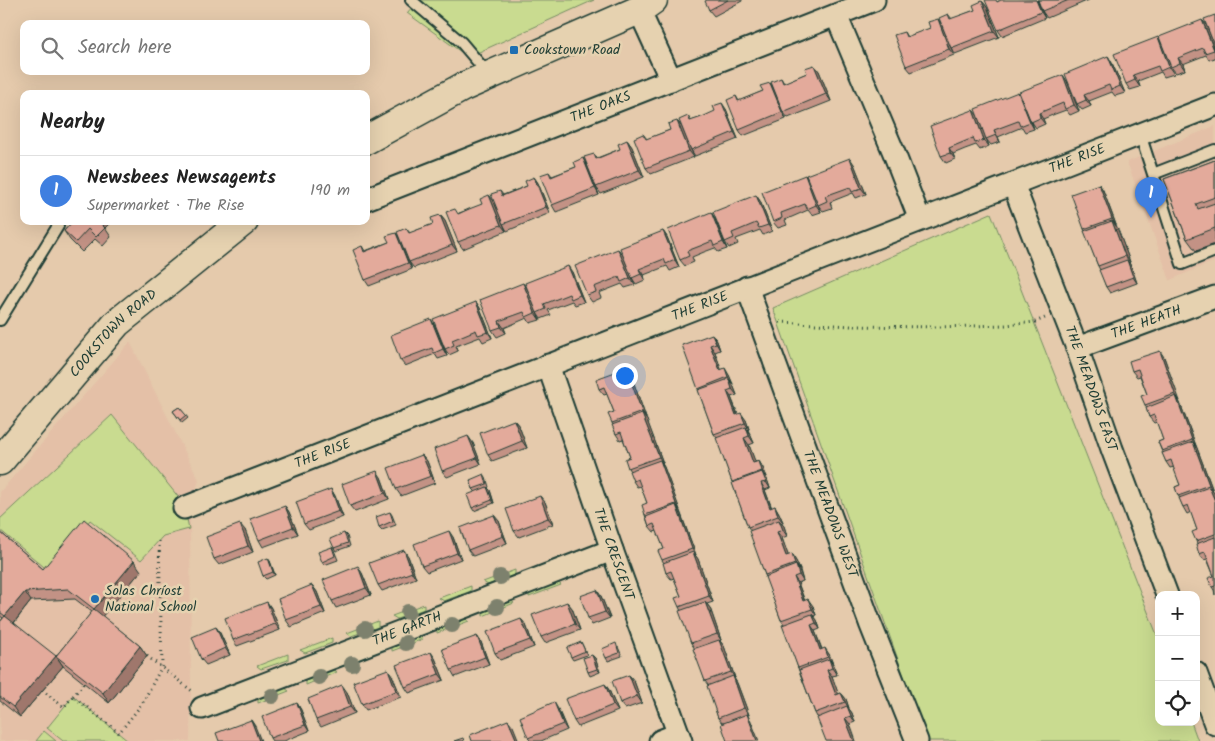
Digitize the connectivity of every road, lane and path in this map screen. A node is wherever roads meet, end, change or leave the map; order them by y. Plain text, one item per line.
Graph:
1 (411, 0) edge
2 (874, 0) edge
3 (646, 5) edge
4 (836, 15) junction
5 (490, 76) junction
6 (671, 80) junction
7 (1215, 105) edge
8 (1140, 134) junction
9 (370, 138) edge
10 (1215, 150) edge
11 (1153, 174) junction
12 (1013, 184) junction
13 (370, 197) edge
14 (920, 220) junction
15 (239, 225) edge
16 (58, 226) dead end
17 (1215, 251) edge
18 (748, 287) junction
19 (1215, 297) edge
20 (1049, 317) dead end
21 (0, 320) edge
22 (762, 328) junction
23 (1077, 348) junction
24 (548, 366) junction
25 (0, 461) edge
26 (184, 508) dead end
27 (159, 541) dead end
28 (612, 550) junction
29 (1165, 591) edge
30 (147, 656) dead end
31 (162, 666) junction
32 (1199, 681) edge
33 (84, 683) edge
34 (42, 690) dead end
35 (73, 696) junction
36 (199, 700) joint
37 (1215, 724) edge
38 (673, 739) edge
39 (917, 741) edge

1 - 5 lane
2 - 4 street, THE OAKS
3 - 5 street
3 - 6 street
4 - 6 street, THE OAKS
4 - 14 street
5 - 9 street
6 - 13 street, THE OAKS
7 - 8 street, THE RISE
8 - 11 lane
8 - 12 street, THE RISE
10 - 11 lane
11 - 17 lane
12 - 14 street, THE RISE
12 - 23 street, THE MEADOWS EAST
14 - 18 street, THE RISE
15 - 25 street, COOKSTOWN ROAD
16 - 21 lane
18 - 22 street, THE MEADOWS WEST
18 - 24 street, THE RISE
19 - 23 street, THE HEATH
20 - 22 path
22 - 39 street, THE MEADOWS WEST
23 - 29 street, THE MEADOWS EAST
24 - 26 street, THE RISE
24 - 28 street, THE CRESCENT
27 - 31 path
28 - 36 street, THE GARTH
28 - 38 street, THE CRESCENT
30 - 31 path
31 - 35 path
31 - 36 path
32 - 37 street
33 - 35 path
34 - 35 path

